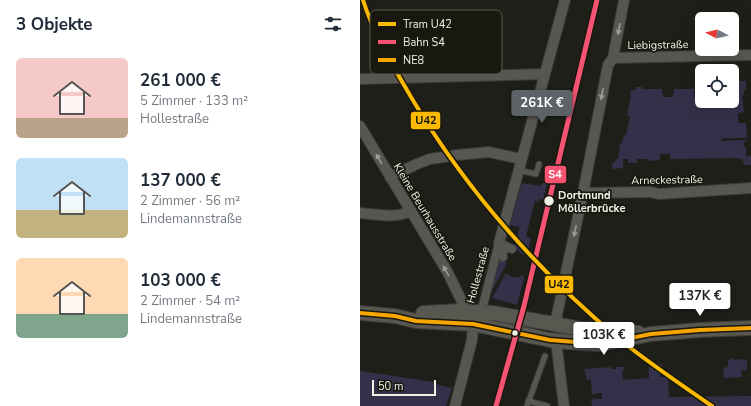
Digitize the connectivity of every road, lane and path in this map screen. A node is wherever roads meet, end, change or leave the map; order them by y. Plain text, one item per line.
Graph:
1 (565, 0) edge
2 (624, 0) edge
3 (751, 55) edge
4 (613, 58) junction
5 (545, 74) junction
6 (360, 78) edge
7 (360, 126) edge
8 (521, 159) junction
9 (539, 164) dead end
10 (518, 170) junction
11 (390, 177) junction
12 (751, 188) edge
13 (583, 193) junction
14 (410, 211) junction
15 (360, 213) edge
16 (505, 246) junction
17 (503, 257) dead end
18 (360, 312) edge
19 (466, 312) junction
20 (481, 312) junction
21 (394, 316) junction
22 (548, 323) junction
23 (473, 324) junction
24 (751, 328) edge
25 (651, 334) junction
26 (556, 341) junction
27 (545, 356) dead end
28 (528, 404) edge
29 (455, 406) edge
30 (547, 406) edge
31 (564, 406) edge

1 - 5 street, Hollestraße
2 -> 4 street
3 - 4 street, Liebigstraße
4 -> 13 street
5 - 6 street
5 - 8 street, Hollestraße
11 -> 7 street, Kleine Beurhausstraße
8 - 10 street, Hollestraße
8 - 11 street
9 - 10 lane
10 - 16 street, Hollestraße
11 - 14 street, Kleine Beurhausstraße
12 - 13 street, Arneckestraße
13 -> 22 street
14 - 15 street
19 -> 14 street, Kleine Beurhausstraße
16 - 17 street, Hollestraße
16 - 20 street, Hollestraße
18 - 21 main road
19 - 20 main road
19 - 21 main road
19 - 23 street, Kleine Beurhausstraße
20 - 22 main road
21 - 23 main road
22 - 25 main road
22 - 26 main road
23 - 26 main road
23 - 29 street
24 - 25 main road
25 - 26 main road
26 - 31 street
27 - 28 lane
28 - 30 lane

